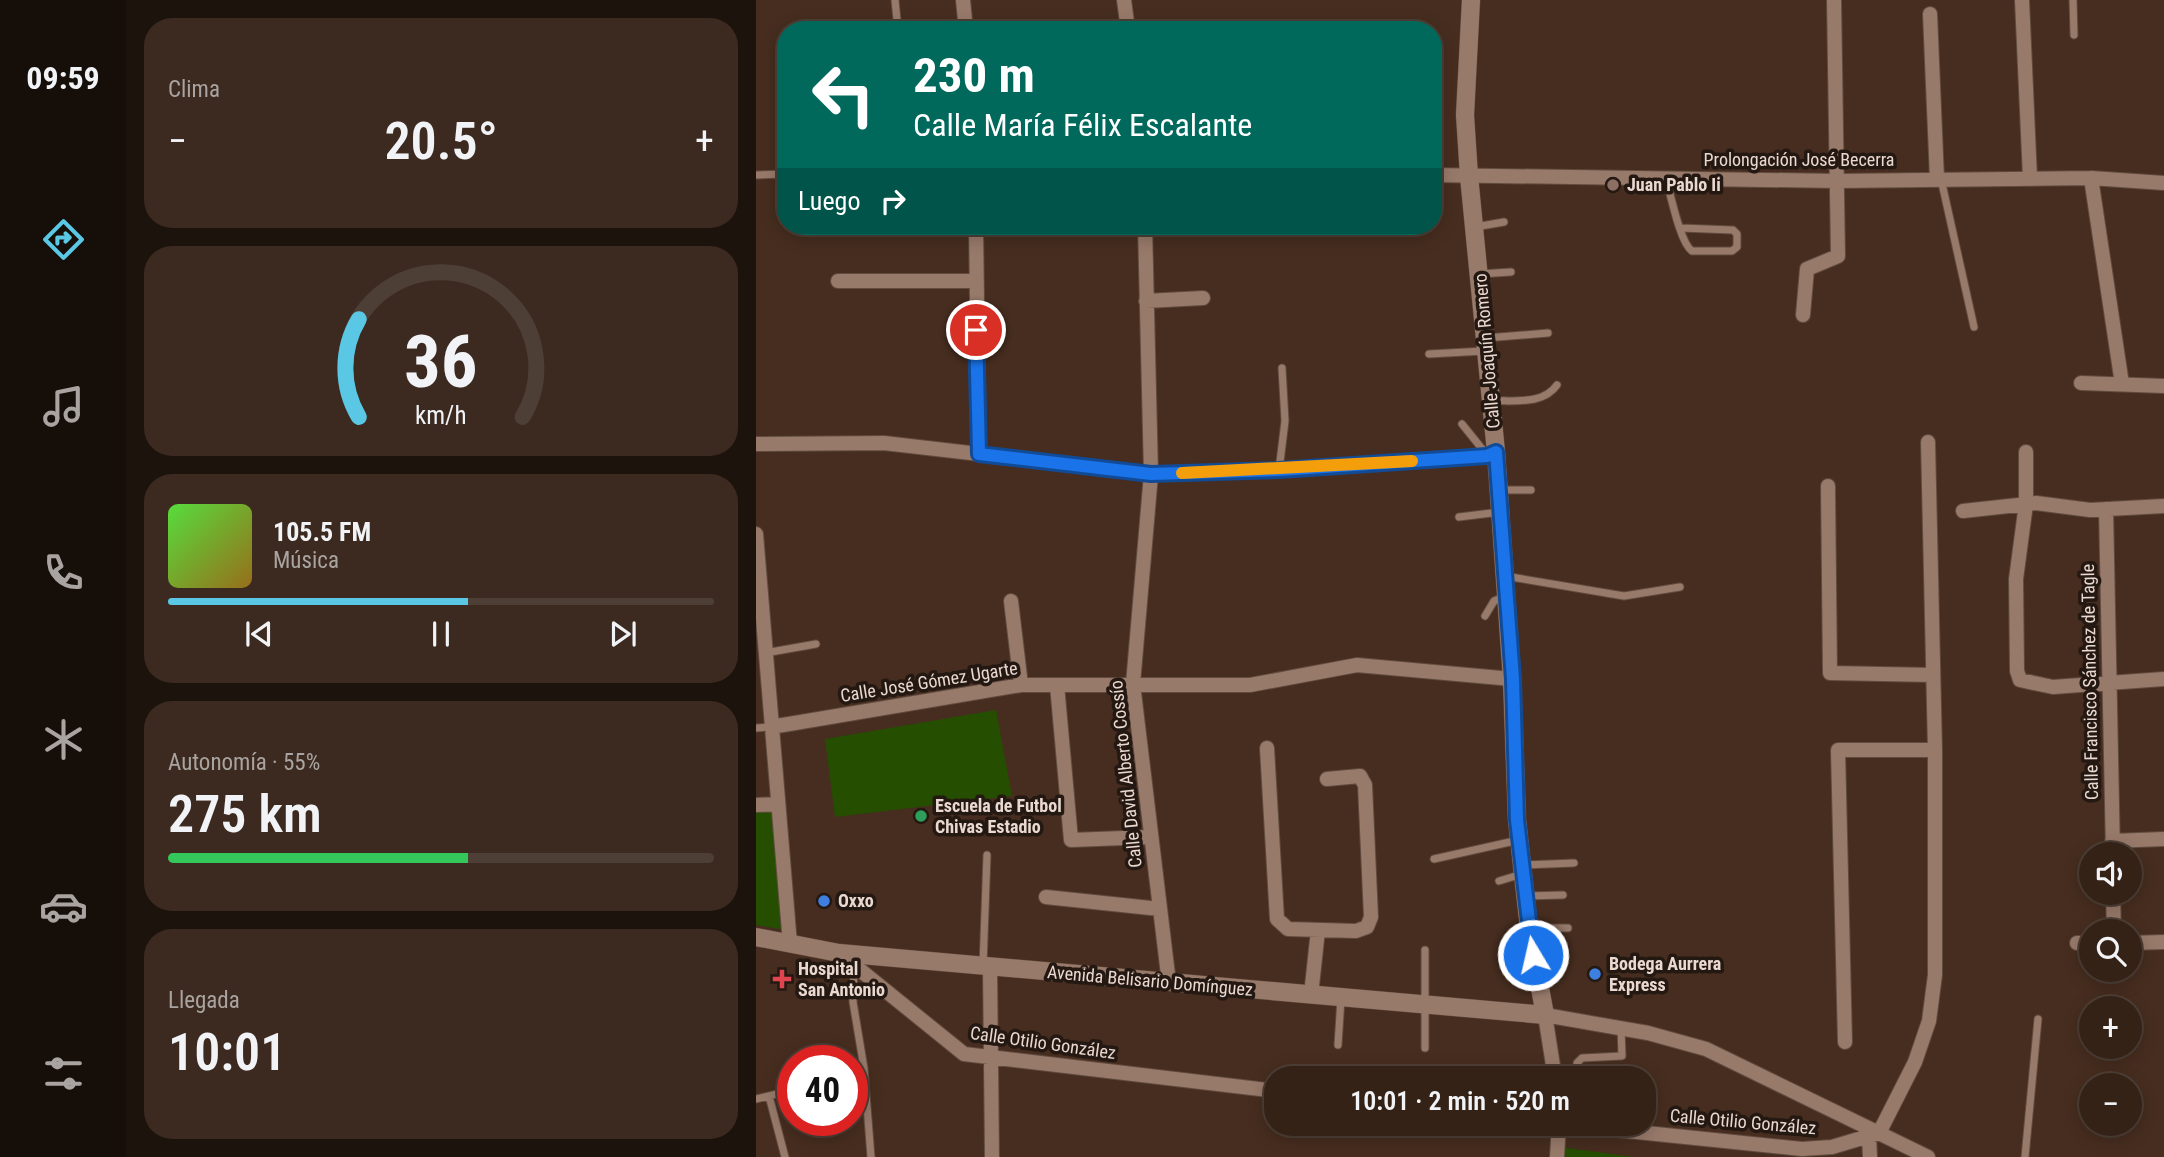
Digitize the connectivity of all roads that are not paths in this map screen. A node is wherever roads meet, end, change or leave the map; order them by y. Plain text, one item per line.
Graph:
1 (895, 0) edge
2 (963, 0) edge
3 (1124, 0) edge
4 (1471, 0) edge
5 (1834, 0) edge
6 (2022, 0) edge
7 (2073, 0) edge
8 (1930, 14) dead end
9 (897, 21) edge
10 (965, 21) edge
11 (1127, 21) edge
12 (2074, 35) dead end
13 (777, 174) edge
14 (756, 175) edge
15 (1442, 176) edge
16 (1469, 176) junction
17 (1666, 178) junction
18 (2030, 178) junction
19 (2091, 178) junction
20 (1939, 179) junction
21 (1837, 181) junction
22 (2164, 183) edge
23 (1504, 222) dead end
24 (1475, 227) junction
25 (1681, 228) junction
26 (976, 235) edge
27 (1145, 235) edge
28 (1511, 272) dead end
29 (1480, 274) junction
30 (838, 281) dead end
31 (975, 281) junction
32 (1203, 298) dead end
33 (1146, 301) junction
34 (1803, 315) dead end
35 (1975, 327) dead end
36 (1548, 332) dead end
37 (1486, 344) junction
38 (1429, 354) dead end
39 (1282, 368) dead end
40 (2081, 383) dead end
41 (2122, 384) junction
42 (1557, 385) dead end
43 (2164, 386) edge
44 (1492, 401) junction
45 (1462, 424) dead end
46 (1928, 442) dead end
47 (756, 443) edge
48 (2026, 452) dead end
49 (979, 454) junction
50 (1492, 454) junction
51 (1279, 470) junction
52 (1151, 474) junction
53 (1828, 486) dead end
54 (1531, 489) dead end
55 (1499, 490) junction
56 (2026, 504) junction
57 (2164, 506) edge
58 (2106, 509) junction
59 (1963, 511) dead end
60 (1501, 512) junction
61 (1459, 517) dead end
62 (756, 534) edge
63 (757, 562) edge
64 (1505, 576) junction
65 (1680, 587) dead end
66 (1507, 596) junction
67 (1012, 601) dead end
68 (1485, 616) dead end
69 (816, 644) dead end
70 (765, 653) junction
71 (1933, 675) junction
72 (1513, 679) junction
73 (2164, 679) edge
74 (1133, 684) junction
75 (1021, 685) junction
76 (1057, 685) junction
77 (2109, 685) junction
78 (763, 728) edge
79 (1267, 748) dead end
80 (1935, 750) junction
81 (1327, 779) dead end
82 (777, 804) junction
83 (756, 805) edge
84 (1150, 837) junction
85 (2164, 839) edge
86 (1519, 840) junction
87 (2113, 842) edge
88 (2142, 842) edge
89 (987, 855) dead end
90 (1434, 859) dead end
91 (1574, 863) dead end
92 (1522, 869) junction
93 (1499, 881) dead end
94 (1563, 895) dead end
95 (1525, 896) junction
96 (1046, 897) dead end
97 (1160, 909) junction
98 (1529, 928) junction
99 (1569, 928) dead end
100 (1318, 930) junction
101 (756, 937) edge
102 (2164, 942) edge
103 (2142, 943) edge
104 (790, 944) junction
105 (1425, 950) dead end
106 (1562, 952) dead end
107 (839, 953) junction
108 (1533, 955) junction
109 (854, 966) junction
110 (986, 966) junction
111 (1169, 983) junction
112 (1311, 995) junction
113 (1341, 998) junction
114 (1426, 1005) junction
115 (1545, 1016) junction
116 (2038, 1018) dead end
117 (1621, 1028) junction
118 (1845, 1042) dead end
119 (860, 1045) edge
120 (1338, 1045) dead end
121 (1425, 1048) dead end
122 (991, 1058) junction
123 (1553, 1066) edge
124 (1577, 1066) edge
125 (1264, 1090) edge
126 (777, 1094) edge
127 (769, 1096) junction
128 (756, 1099) edge
129 (1893, 1105) junction
130 (868, 1119) edge
131 (1656, 1134) edge
132 (1874, 1134) junction
133 (1558, 1136) edge
134 (1897, 1142) junction
135 (1921, 1155) edge
136 (785, 1157) edge
137 (871, 1157) edge
138 (992, 1157) edge
139 (1557, 1157) edge
140 (1870, 1157) edge
141 (2025, 1157) edge

1 - 9 lane
2 - 10 street
3 - 11 street
4 - 16 street, Calle Joaquín Romero
5 - 21 street
6 - 18 street
7 - 12 lane
8 - 20 street
13 - 14 lane
15 - 16 street, Prolongación José Becerra
16 - 17 street, Prolongación José Becerra
16 - 24 street, Calle Joaquín Romero
17 - 21 street, Prolongación José Becerra
17 - 25 lane
18 - 19 street, Prolongación José Becerra
18 - 20 street, Prolongación José Becerra
19 - 22 street, Prolongación José Becerra
19 - 41 street
20 - 21 street, Prolongación José Becerra
20 - 35 lane
21 - 34 street
23 - 24 lane
24 - 29 street, Calle Joaquín Romero
25 - 25 lane
26 - 31 street
27 - 33 street, Calle David Alberto Cossío
28 - 29 lane
29 - 37 street, Calle Joaquín Romero
30 - 31 street
31 - 49 street
32 - 33 street
33 - 52 street, Calle David Alberto Cossío
36 - 37 lane
37 - 38 lane
37 - 44 street, Calle Joaquín Romero
39 - 51 lane
40 - 41 street
41 - 43 street
42 - 44 lane
44 - 50 street, Calle Joaquín Romero
45 - 50 lane
46 - 71 street
47 - 49 street
48 - 56 street
49 - 52 street
50 - 51 street
50 - 55 street, Calle Joaquín Romero
51 - 52 street
52 - 74 street, Calle David Alberto Cossío
53 - 71 street
54 - 55 lane
55 - 60 street, Calle Joaquín Romero
56 - 58 street
56 - 59 street
56 - 77 street
57 - 58 street
58 - 77 street, Calle Francisco Sánchez de Tagle
60 - 61 lane
60 - 64 street, Calle Joaquín Romero
62 - 63 street
63 - 70 street
64 - 65 lane
64 - 66 street, Calle Joaquín Romero
66 - 68 lane
66 - 72 street, Calle Joaquín Romero
67 - 75 street
69 - 70 lane
70 - 78 street
71 - 80 street
72 - 74 street, Calle José Gómez Ugarte
72 - 86 street, Calle Joaquín Romero
73 - 77 street
74 - 76 street, Calle José Gómez Ugarte
74 - 84 street, Calle David Alberto Cossío
75 - 76 street, Calle José Gómez Ugarte
75 - 78 street, Calle José Gómez Ugarte
76 - 84 street
77 - 87 street, Calle Francisco Sánchez de Tagle
78 - 82 street
79 - 100 street
80 - 118 street
80 - 129 street
81 - 100 street
82 - 83 street
82 - 104 street
84 - 97 street, Calle David Alberto Cossío
85 - 88 street
86 - 90 lane
86 - 92 street, Calle Joaquín Romero
89 - 110 lane
91 - 92 lane
92 - 93 lane
92 - 95 street, Calle Joaquín Romero
94 - 95 lane
95 - 98 street, Calle Joaquín Romero
96 - 97 street
97 - 111 street, Calle David Alberto Cossío
98 - 99 lane
98 - 108 street, Calle Joaquín Romero
100 - 112 street
101 - 104 street, Avenida Belisario Domínguez
102 - 103 street
104 - 107 street, Avenida Belisario Domínguez
105 - 114 lane
106 - 108 lane
107 - 109 street, Calle Otilio González
107 - 110 street, Avenida Belisario Domínguez
108 - 115 street, Calle Joaquín Romero
109 - 119 lane
109 - 122 street, Calle Otilio González
110 - 111 street, Avenida Belisario Domínguez
110 - 122 street
111 - 112 street, Avenida Belisario Domínguez
112 - 113 street, Avenida Belisario Domínguez
113 - 114 street, Avenida Belisario Domínguez
113 - 120 lane
114 - 115 street, Avenida Belisario Domínguez
114 - 121 lane
115 - 117 street
115 - 123 street, Calle Joaquín Romero
116 - 141 lane
117 - 124 lane
117 - 132 street
122 - 125 street, Calle Otilio González
122 - 138 street
126 - 127 lane
127 - 128 lane
127 - 136 lane
129 - 132 street
129 - 134 street
130 - 137 lane
131 - 132 street, Calle Otilio González
132 - 134 street
132 - 140 street
133 - 139 street
134 - 135 street

